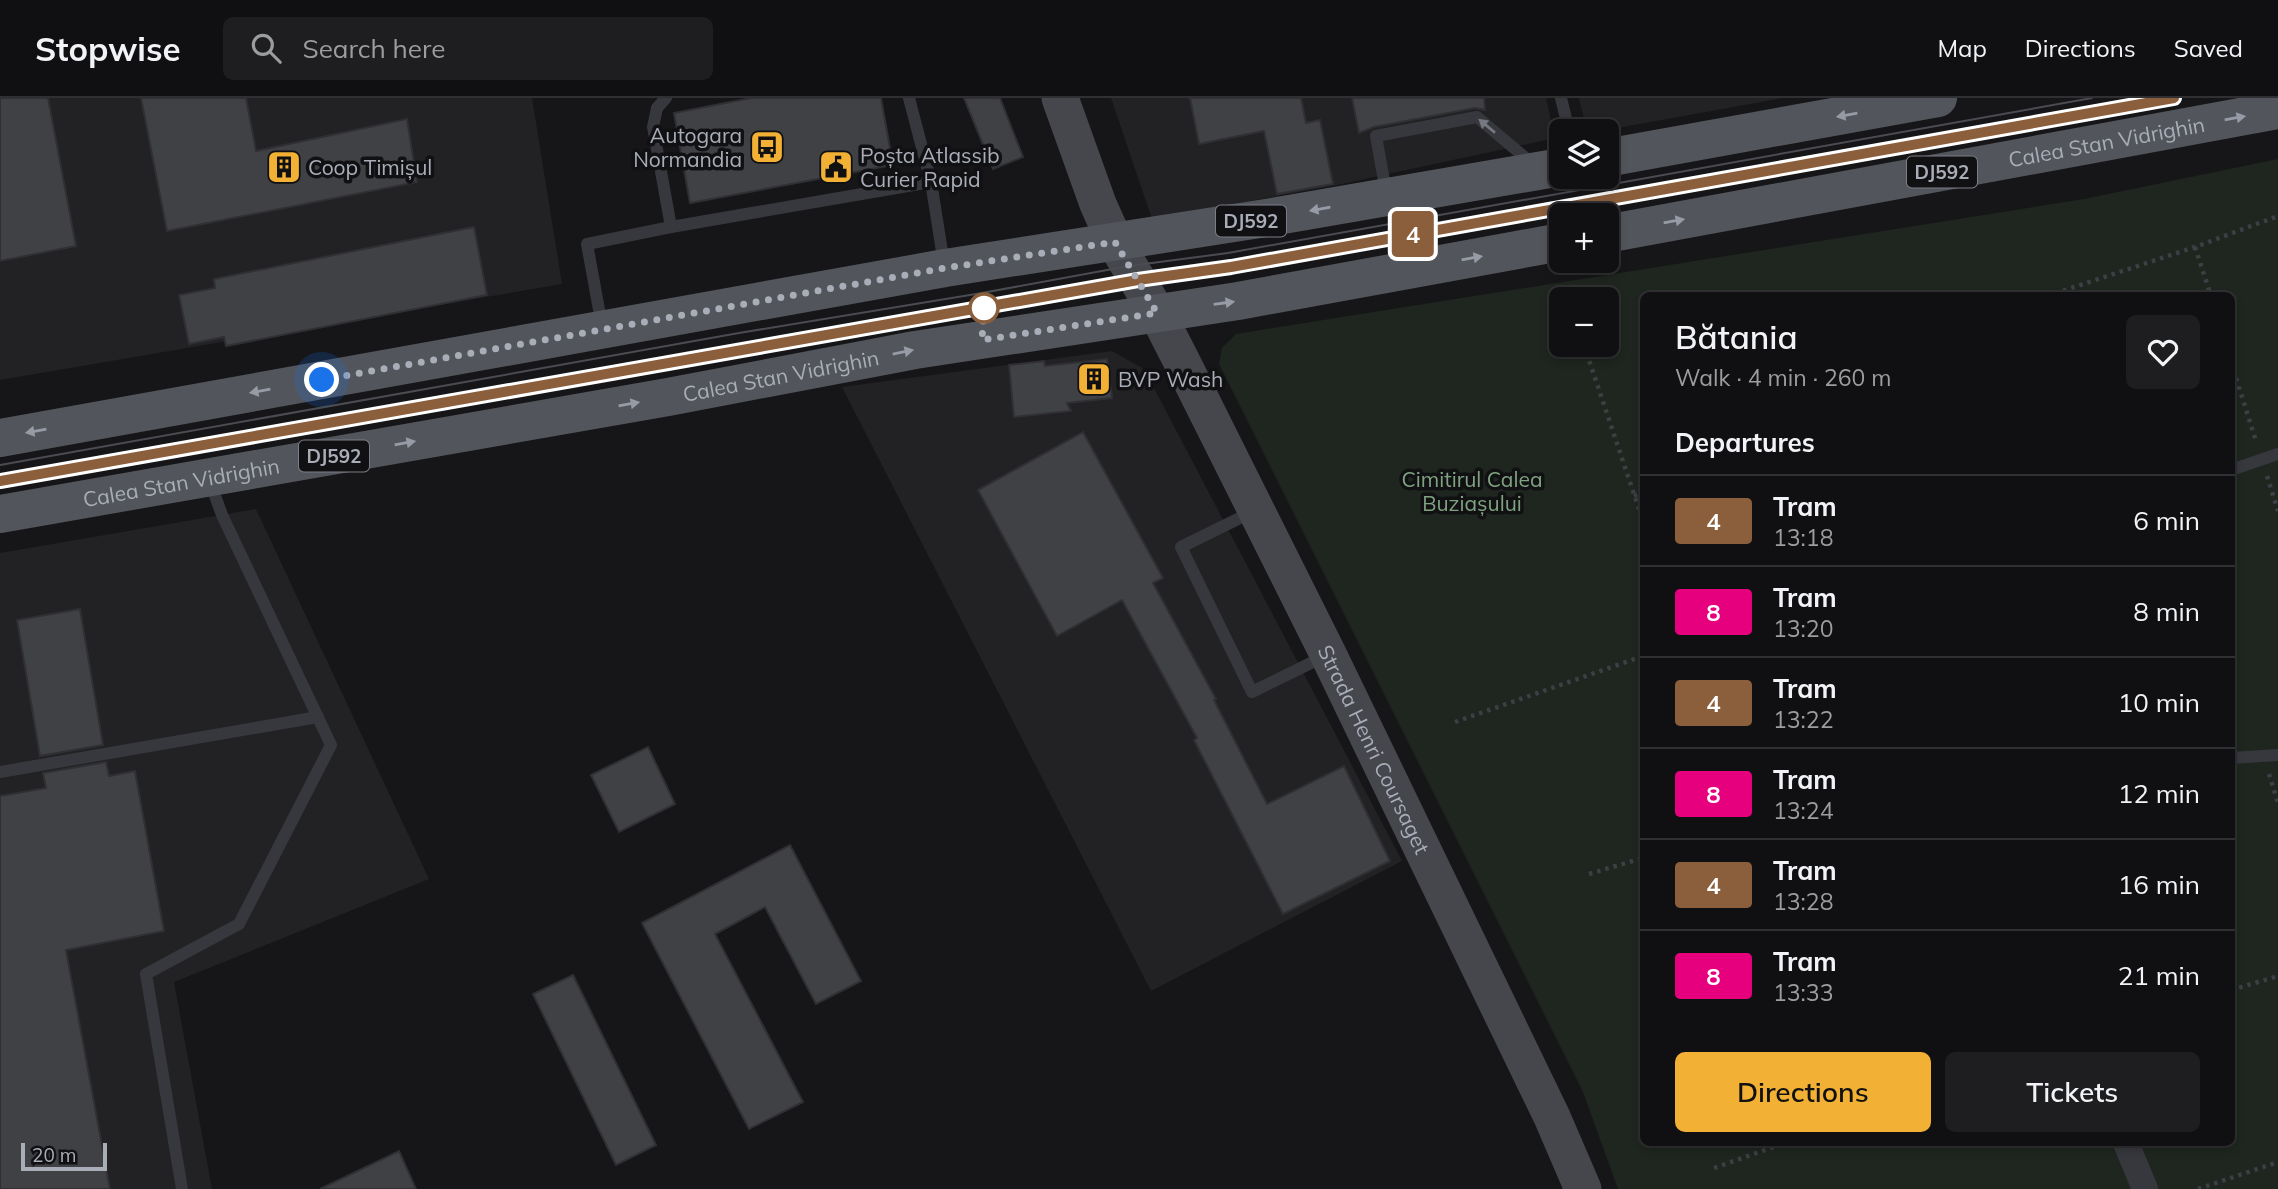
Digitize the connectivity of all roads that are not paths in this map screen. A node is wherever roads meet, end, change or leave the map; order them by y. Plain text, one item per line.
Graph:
1 (666, 98) edge
2 (909, 98) edge
3 (1060, 98) edge
4 (1561, 98) edge
5 (1938, 98) edge
6 (2278, 110) edge
7 (1566, 119) edge
8 (1619, 156) edge
9 (1549, 167) edge
10 (1549, 168) edge
11 (931, 182) junction
12 (1387, 197) junction
13 (671, 227) junction
14 (1619, 231) edge
15 (1115, 242) junction
16 (1549, 244) edge
17 (945, 268) junction
18 (1157, 313) junction
19 (603, 330) junction
20 (0, 438) edge
21 (2278, 454) edge
22 (2235, 469) edge
23 (208, 478) junction
24 (1256, 510) junction
25 (0, 514) edge
26 (1328, 654) junction
27 (318, 717) junction
28 (2278, 755) edge
29 (2235, 758) edge
30 (0, 772) edge
31 (2127, 1146) edge
32 (182, 1189) edge
33 (1583, 1189) edge
34 (2145, 1189) edge

1 - 13 lane
2 - 11 lane
3 - 15 street, Strada Henri Coursaget
4 - 7 lane
5 -> 8 main road
14 -> 6 main road, Calea Stan Vidrighin / DJ592
9 -> 12 lane
10 - 12 main road, DJ592
11 - 13 lane
11 - 17 lane
12 -> 15 main road, DJ592
13 - 19 lane
15 - 17 main road, DJ592
15 - 18 street, Strada Henri Coursaget
18 -> 16 main road, Calea Stan Vidrighin / DJ592
17 - 19 main road, DJ592
23 -> 18 main road, Calea Stan Vidrighin / DJ592
18 - 24 street, Strada Henri Coursaget
19 -> 20 main road, DJ592
21 - 22 lane
23 - 25 main road, Calea Stan Vidrighin / DJ592
23 - 27 lane
24 - 26 street, Strada Henri Coursaget
24 - 26 lane
26 - 33 street, Strada Henri Coursaget
27 - 30 lane
27 - 32 lane
28 - 29 lane
31 - 34 street

